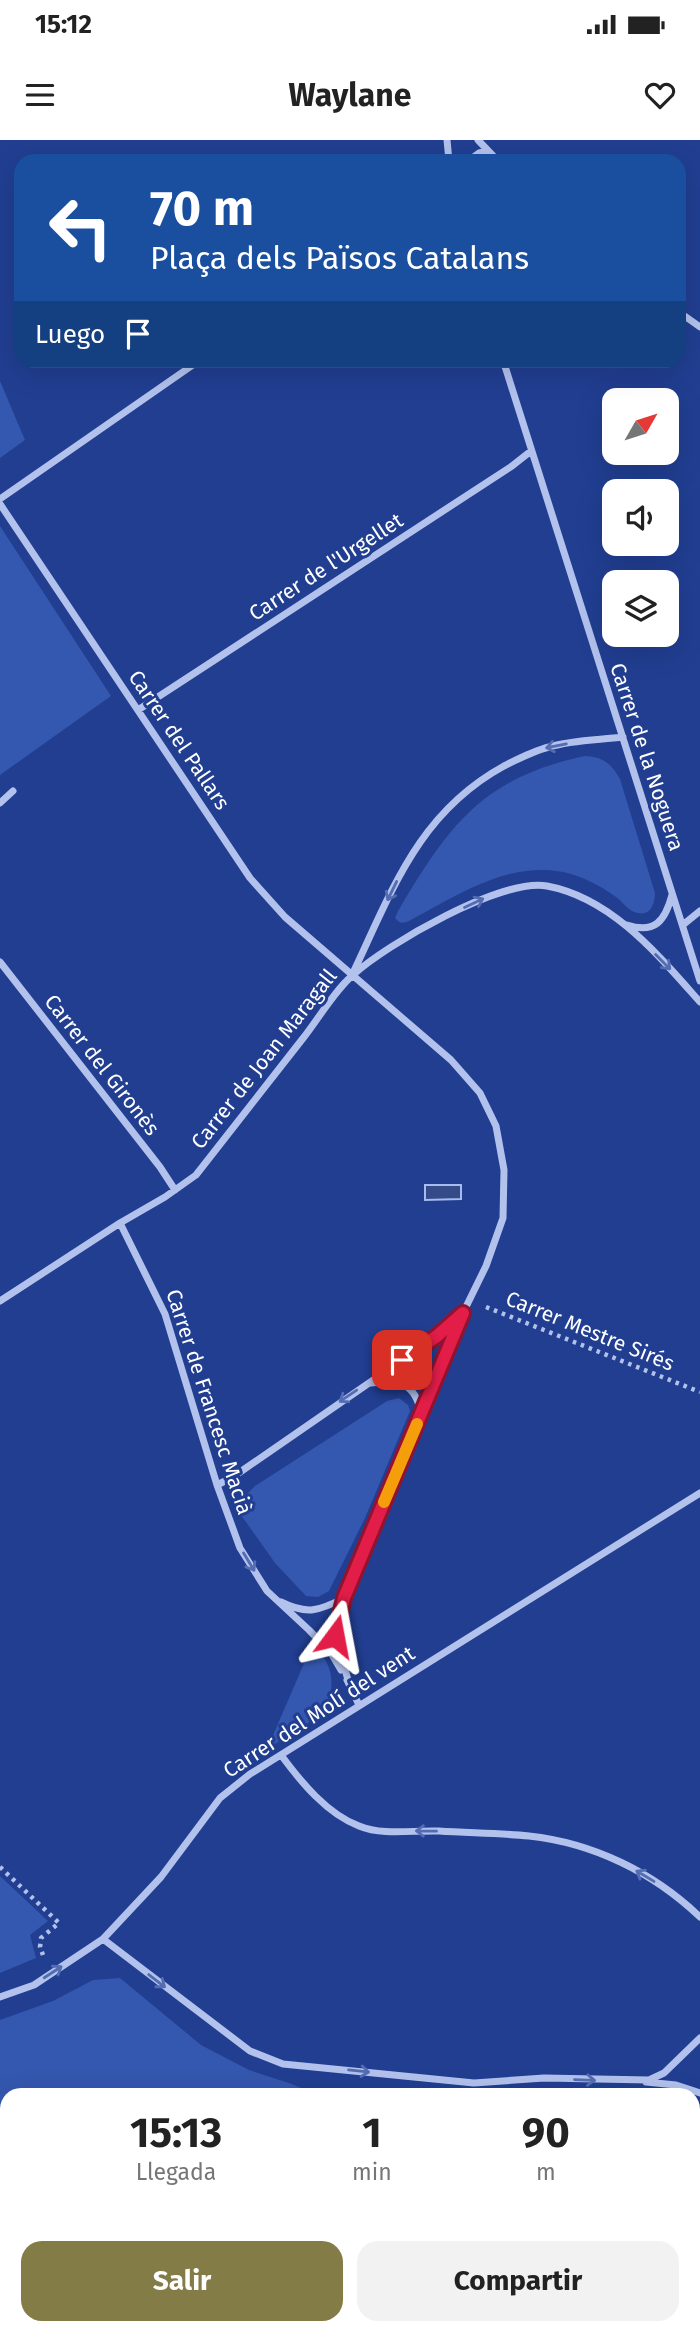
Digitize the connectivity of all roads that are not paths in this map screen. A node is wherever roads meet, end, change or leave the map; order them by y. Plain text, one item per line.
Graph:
1 (478, 140) edge
2 (488, 151) junction
3 (478, 154) edge
4 (491, 154) edge
5 (188, 368) edge
6 (505, 368) edge
7 (531, 452) junction
8 (0, 499) edge
9 (0, 504) edge
10 (138, 710) junction
11 (624, 737) junction
12 (13, 791) dead end
13 (0, 803) edge
14 (672, 894) junction
15 (700, 911) edge
16 (623, 924) junction
17 (684, 924) junction
18 (0, 962) edge
19 (352, 975) junction
20 (700, 981) edge
21 (700, 1002) edge
22 (175, 1190) junction
23 (120, 1223) junction
24 (0, 1301) edge
25 (463, 1313) junction
26 (367, 1383) junction
27 (422, 1414) junction
28 (217, 1485) junction
29 (700, 1493) edge
30 (267, 1591) junction
31 (344, 1598) junction
32 (349, 1683) junction
33 (359, 1705) junction
34 (281, 1755) junction
35 (700, 1917) edge
36 (103, 1940) junction
37 (0, 1997) edge
38 (700, 2038) edge
39 (627, 2081) junction
40 (685, 2088) edge

1 - 2 street
2 - 3 street
2 - 4 street
5 - 8 street
6 - 7 street, Carrer de la Noguera
7 - 10 street, Carrer de l'Urgellet
7 - 11 street, Carrer de la Noguera
9 - 10 street, Carrer del Pallars
10 - 19 street, Carrer del Pallars
11 - 14 street, Carrer de la Noguera
11 -> 19 street
12 - 13 street
14 - 16 street
14 - 17 street, Carrer de la Noguera
15 - 17 street
19 -> 16 street, Carrer de Joan Maragall
16 -> 21 street, Carrer de Joan Maragall
17 - 20 street
18 - 22 street, Carrer del Gironès
19 - 22 street, Carrer de Joan Maragall
19 - 25 street, Carrer del Pallars
22 - 23 street, Carrer de Joan Maragall
23 - 24 street, Carrer de Joan Maragall
23 - 28 street, Carrer de Francesc Macià
25 - 26 street
25 - 27 street, Carrer del Pallars
26 - 27 street
26 -> 28 street
27 - 31 street, Carrer del Pallars
28 -> 30 street, Carrer de Francesc Macià
29 - 33 street, Carrer del Molí del vent
30 - 31 street, Carrer de Francesc Macià
30 - 32 street, Carrer de Francesc Macià
31 - 32 street, Carrer del Pallars
32 - 33 street, Carrer de Francesc Macià
33 - 34 street, Carrer del Molí del vent
35 -> 34 street
34 - 36 street, Carrer del Molí del vent
37 -> 36 street, Carrer del Molí del vent
36 -> 39 street
38 - 39 street
39 - 40 street

